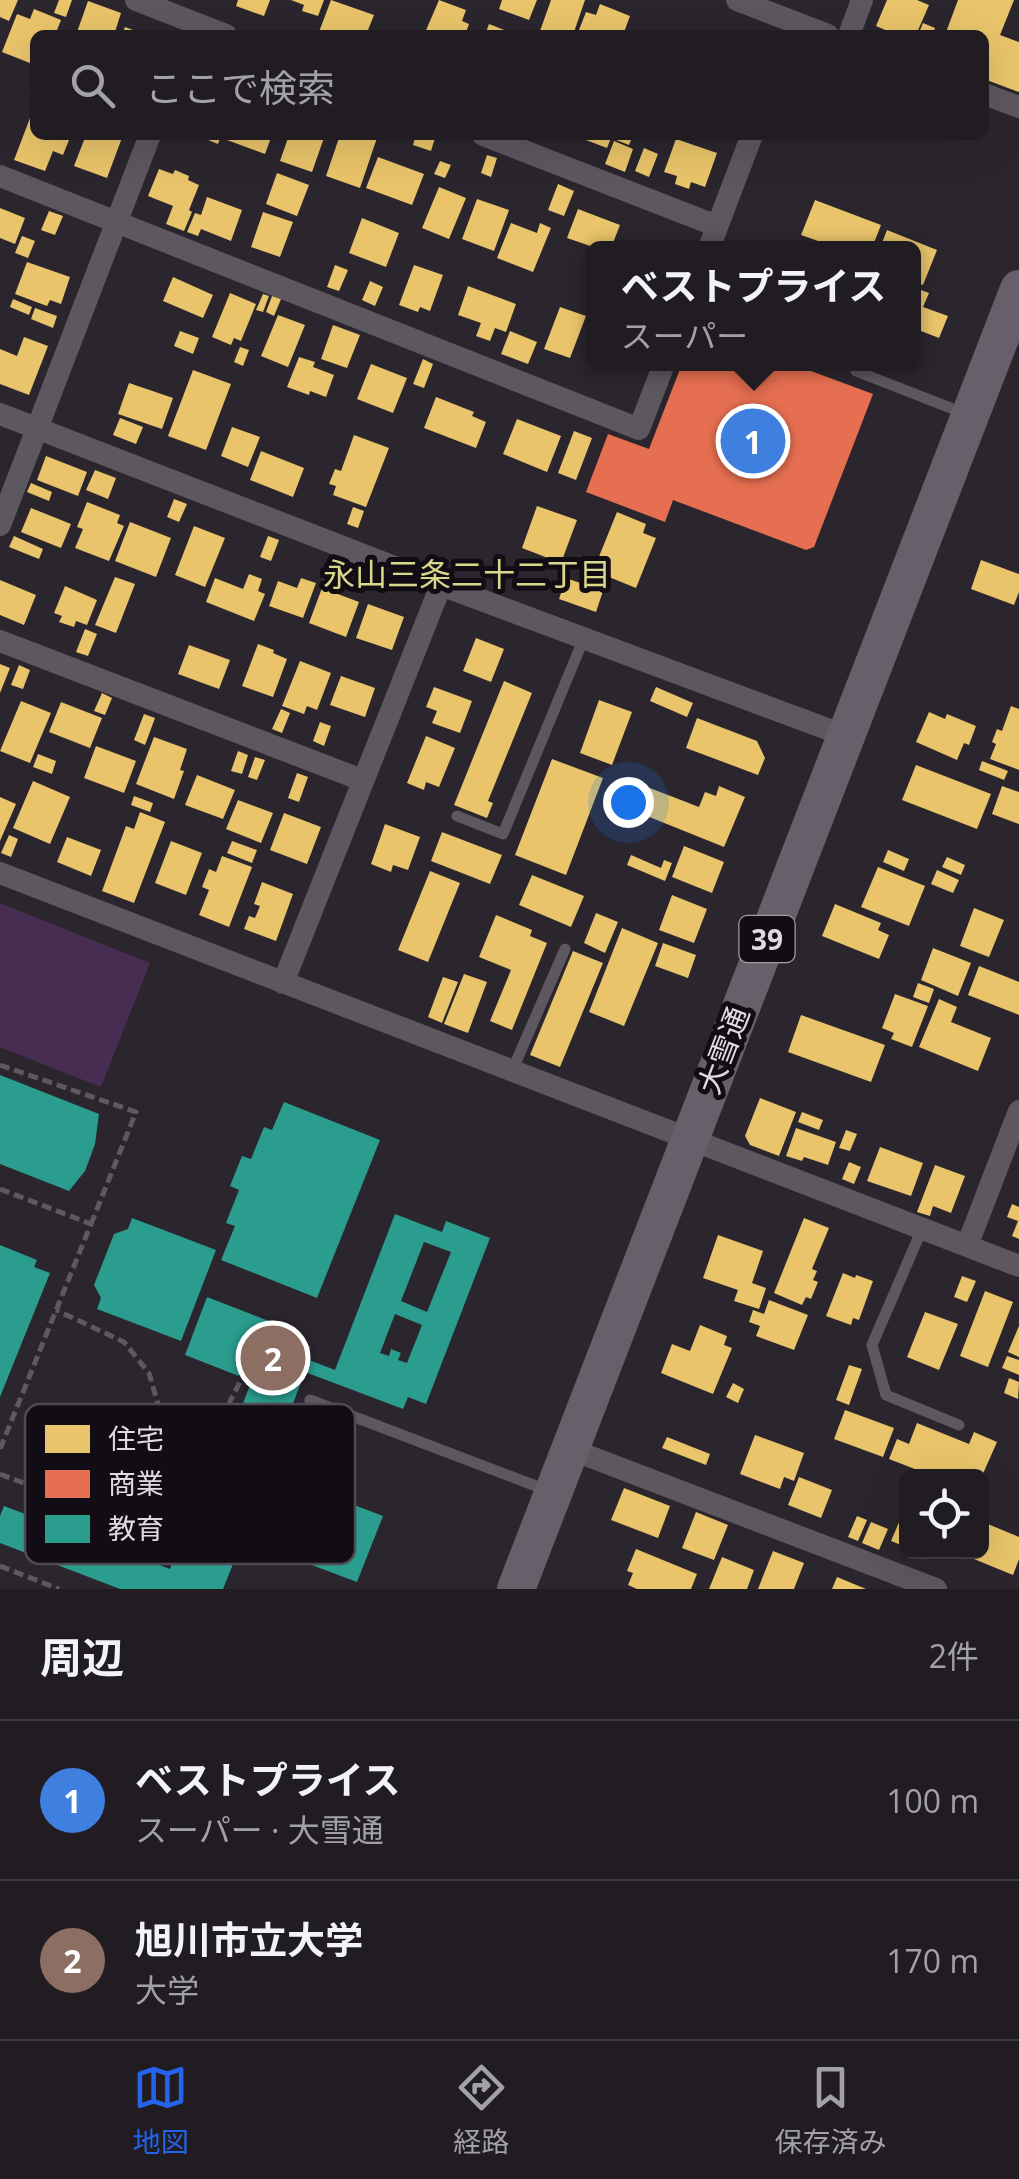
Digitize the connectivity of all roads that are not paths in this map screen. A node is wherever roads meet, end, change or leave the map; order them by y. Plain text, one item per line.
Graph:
1 (136, 0) edge
2 (204, 0) edge
3 (737, 0) edge
4 (862, 0) edge
5 (193, 29) edge
6 (793, 29) edge
7 (851, 30) edge
8 (989, 96) edge
9 (1019, 108) edge
10 (148, 140) edge
11 (496, 140) edge
12 (750, 140) edge
13 (0, 176) edge
14 (116, 221) junction
15 (717, 226) junction
16 (711, 241) edge
17 (1019, 288) edge
18 (1010, 340) edge
19 (661, 371) edge
20 (856, 371) edge
21 (0, 414) edge
22 (970, 416) junction
23 (38, 429) junction
24 (0, 525) edge
25 (441, 584) junction
26 (584, 638) junction
27 (0, 641) edge
28 (846, 736) junction
29 (362, 780) junction
30 (458, 816) dead end
31 (0, 873) edge
32 (565, 949) dead end
33 (283, 983) junction
34 (512, 1071) junction
35 (1019, 1111) edge
36 (690, 1138) junction
37 (922, 1229) junction
38 (967, 1246) junction
39 (1019, 1266) edge
40 (310, 1400) dead end
41 (321, 1404) edge
42 (355, 1417) edge
43 (959, 1424) dead end
44 (570, 1448) junction
45 (552, 1492) junction
46 (516, 1589) edge
47 (936, 1589) edge

1 - 5 street
2 - 5 street
3 - 6 street
4 - 7 street
8 - 9 street
10 - 14 street
11 - 15 street
12 - 15 street
13 - 14 street
14 - 19 street
14 - 23 street
15 - 16 street
17 - 18 highway, 大雪通 / 39
18 - 22 highway, 大雪通 / 39
20 - 22 lane
21 - 23 street
22 - 28 highway, 大雪通 / 39
23 - 24 street
23 - 25 street
25 - 26 street
25 - 29 street
26 - 28 street
26 - 30 lane
27 - 29 street
28 - 36 highway, 大雪通 / 39
29 - 33 street
31 - 33 street
32 - 34 lane
33 - 34 street
34 - 36 street
35 - 38 street
36 - 37 street
36 - 44 highway, 大雪通 / 39
37 - 38 street
37 - 43 lane
38 - 39 street
40 - 41 lane
42 - 45 lane
44 - 45 highway, 大雪通 / 39
44 - 47 street
45 - 46 highway, 大雪通 / 39

